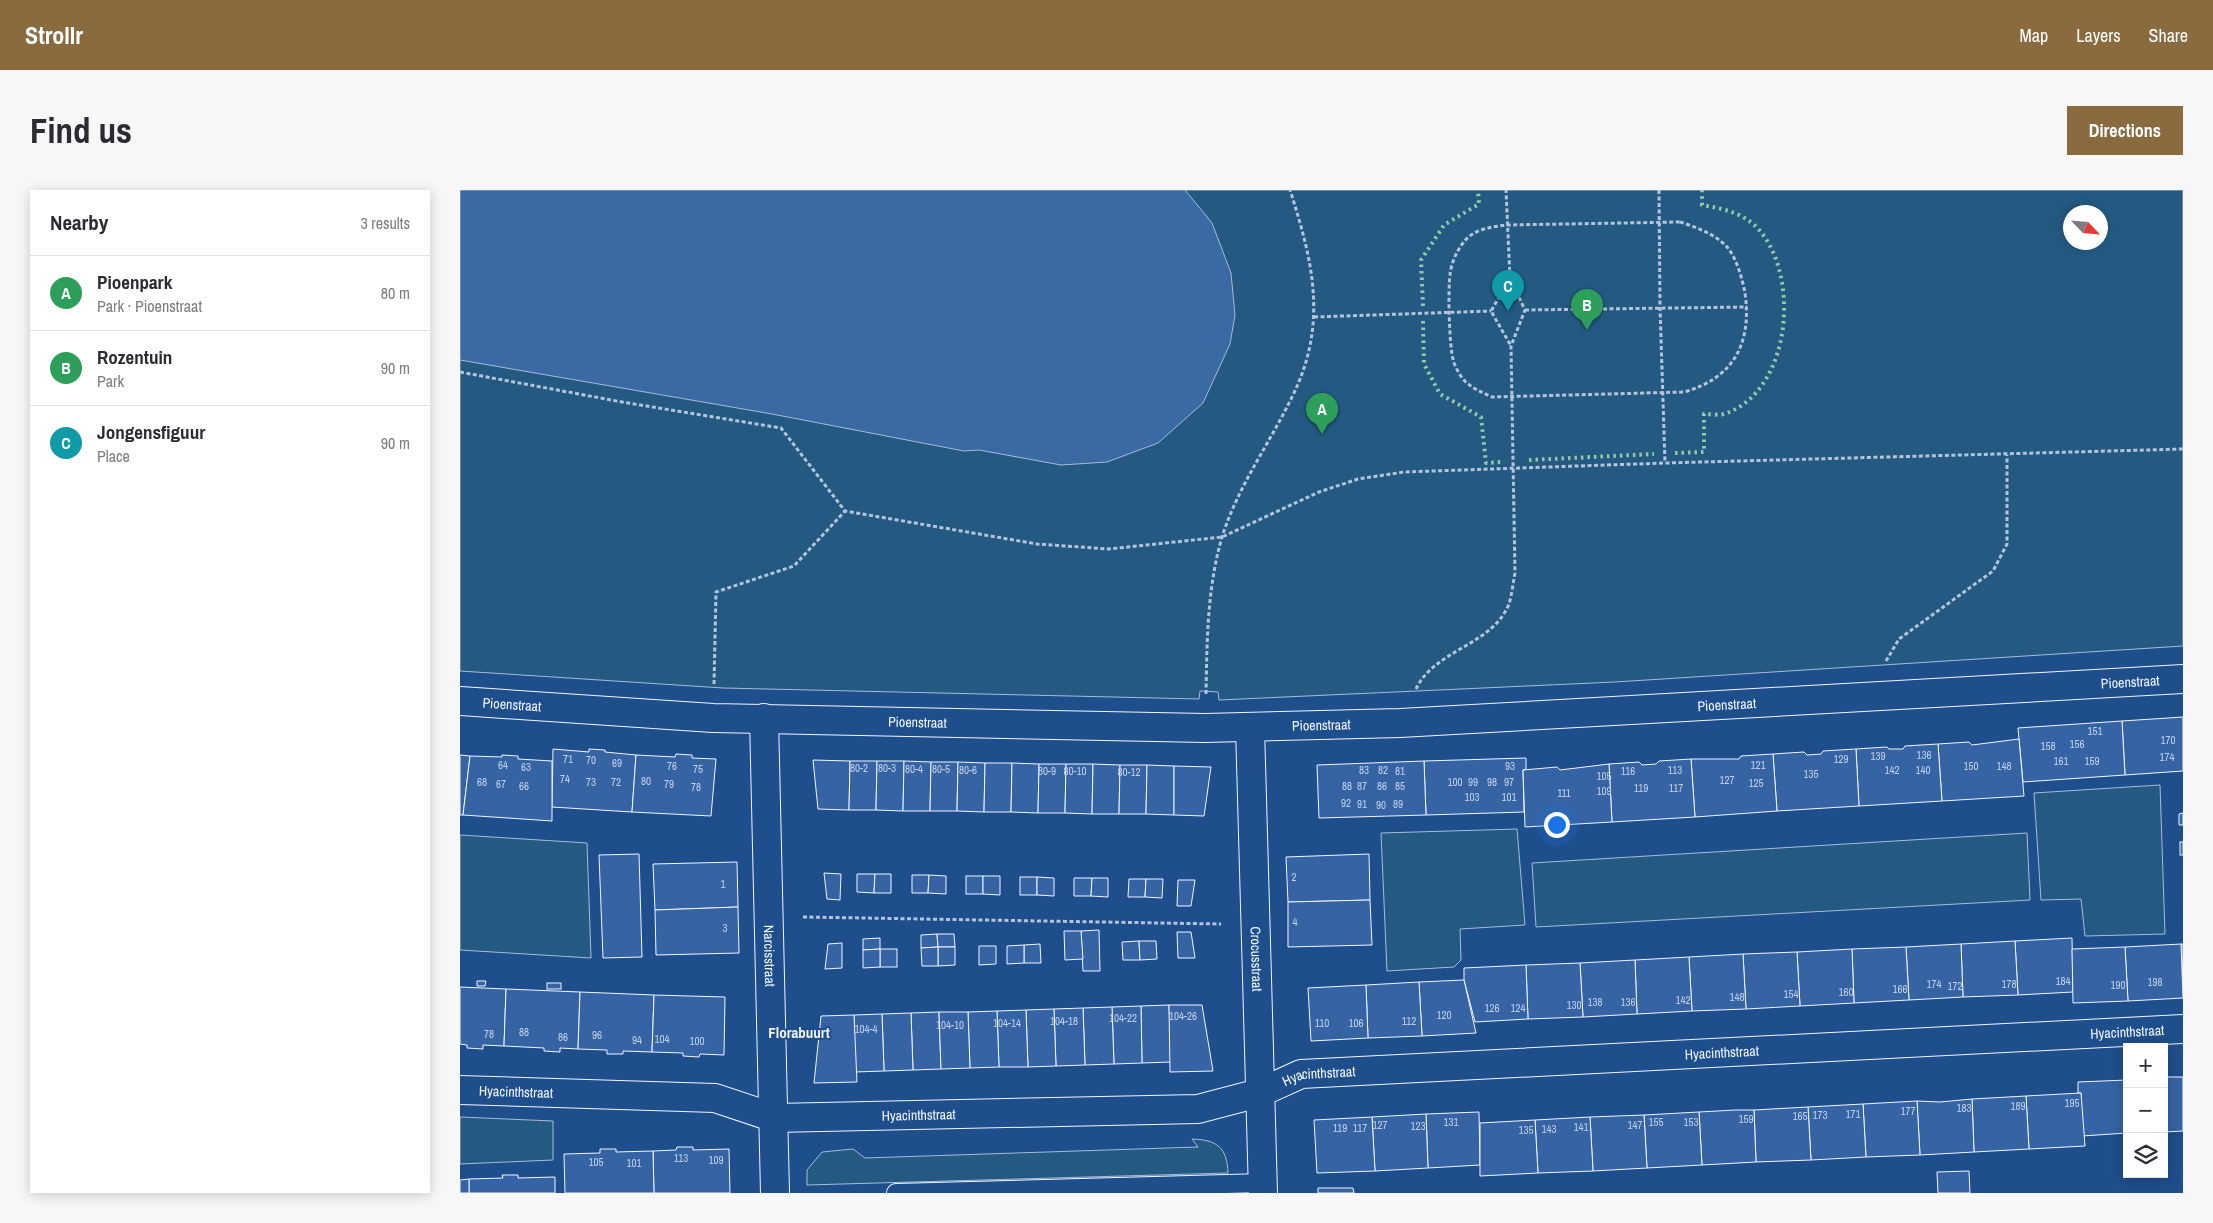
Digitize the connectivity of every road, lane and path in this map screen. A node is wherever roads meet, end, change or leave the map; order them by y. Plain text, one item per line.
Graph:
1 (1290, 190) edge
2 (1506, 190) edge
3 (1659, 190) edge
4 (1659, 223) junction
5 (1507, 225) junction
6 (1510, 278) junction
7 (1660, 307) junction
8 (1747, 307) junction
9 (1525, 310) junction
10 (1491, 311) junction
11 (1450, 313) junction
12 (1314, 317) junction
13 (1511, 346) junction
14 (460, 372) edge
15 (1663, 393) junction
16 (1511, 396) junction
17 (2183, 449) edge
18 (2008, 455) junction
19 (1665, 463) junction
20 (1513, 470) junction
21 (845, 511) junction
22 (1222, 537) junction
23 (2183, 679) edge
24 (1885, 696) junction
25 (460, 702) edge
26 (713, 718) junction
27 (764, 718) junction
28 (1400, 723) junction
29 (1250, 727) junction
30 (1205, 728) junction
31 (770, 916) junction
32 (1254, 924) junction
33 (2183, 1029) edge
34 (460, 1090) edge
35 (1259, 1093) junction
36 (775, 1118) junction
37 (1263, 1188) edge
38 (775, 1193) edge
39 (896, 1193) edge

1 - 12 path
2 - 5 path
3 - 4 path
4 - 5 path
4 - 7 path
4 - 8 path
5 - 6 path
5 - 11 path
6 - 9 path
6 - 10 path
7 - 8 path
7 - 9 path
7 - 15 path
8 - 15 path
9 - 13 path
10 - 11 path
10 - 13 path
11 - 12 path
11 - 16 path
12 - 22 path
13 - 16 path
14 - 21 path
15 - 16 path
15 - 19 path
16 - 20 path
17 - 18 path
18 - 19 path
18 - 24 path
19 - 20 path
20 - 22 path
20 - 28 path
21 - 22 path
21 - 26 path
22 - 30 path
23 - 24 street, Pioenstraat
24 - 28 street, Pioenstraat
25 - 26 street, Pioenstraat
26 - 27 street, Pioenstraat
27 - 30 street, Pioenstraat
27 - 31 street, Narcisstraat
28 - 29 street, Pioenstraat
29 - 30 street, Pioenstraat
29 - 32 street, Crocusstraat
31 - 32 path
31 - 36 street, Narcisstraat
32 - 35 street, Crocusstraat
33 - 35 street, Hyacinthstraat
34 - 36 street, Hyacinthstraat
35 - 36 street, Hyacinthstraat
35 - 37 street, Crocusstraat
36 - 38 street, Narcisstraat
37 - 39 lane

